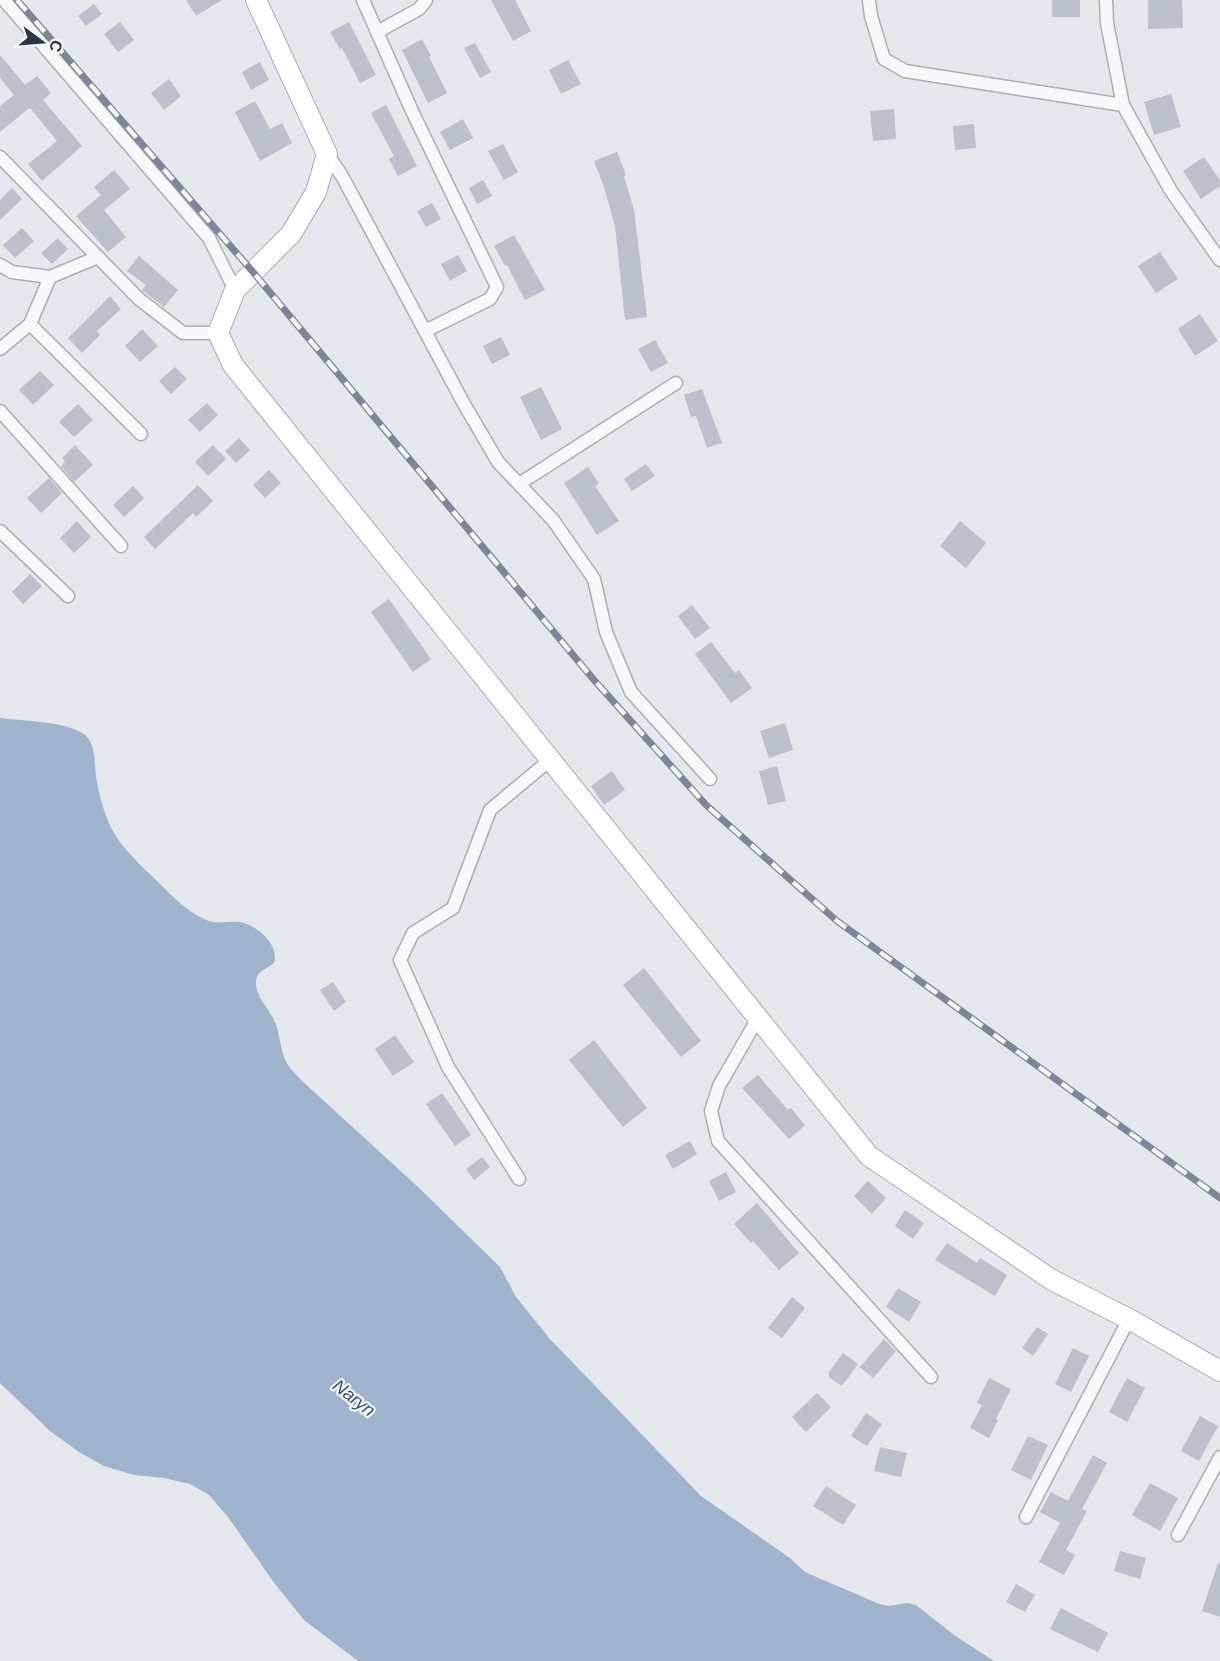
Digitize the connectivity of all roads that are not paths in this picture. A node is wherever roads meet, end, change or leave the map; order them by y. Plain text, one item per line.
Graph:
1 (4, 0) edge
2 (256, 0) edge
3 (363, 0) edge
4 (426, 0) edge
5 (869, 0) edge
6 (1106, 0) edge
7 (377, 32) junction
8 (1123, 105) junction
9 (327, 154) junction
10 (0, 157) edge
11 (98, 256) junction
12 (1220, 260) edge
13 (0, 265) edge
14 (50, 277) junction
15 (235, 290) junction
16 (30, 324) junction
17 (425, 331) junction
18 (218, 333) junction
19 (0, 349) edge
20 (676, 383) dead end
21 (0, 411) edge
22 (141, 434) dead end
23 (519, 484) junction
24 (0, 531) edge
25 (121, 546) dead end
26 (69, 596) dead end
27 (550, 760) junction
28 (710, 779) dead end
29 (758, 1018) junction
30 (519, 1179) dead end
31 (1129, 1319) junction
32 (1220, 1371) edge
33 (931, 1377) dead end
34 (1220, 1457) edge
35 (1026, 1517) dead end
36 (1178, 1535) dead end

1 - 15 street
2 - 9 main road
3 - 7 street
4 - 7 street
5 - 8 street
6 - 8 street
7 - 17 street
8 - 12 street
9 - 15 main road
9 - 17 street
10 - 11 street
11 - 14 street
11 - 18 street
13 - 14 street
14 - 16 street
15 - 18 main road
16 - 19 street
16 - 22 street
17 - 23 street
18 - 27 main road
20 - 23 street
21 - 25 street
23 - 28 street
24 - 26 street
27 - 29 main road
27 - 30 street
29 - 31 main road
29 - 33 street
31 - 32 main road
31 - 35 street
34 - 36 street

